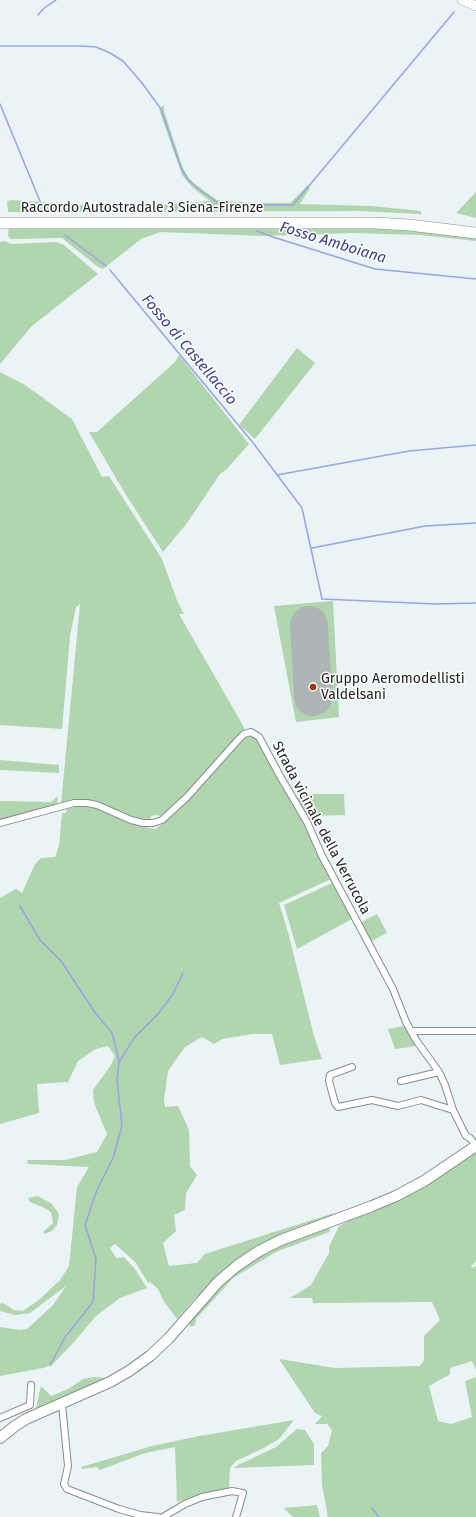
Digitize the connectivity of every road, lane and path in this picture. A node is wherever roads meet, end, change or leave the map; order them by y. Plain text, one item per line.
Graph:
1 (462, 0) edge
2 (476, 6) edge
3 (0, 216) edge
4 (0, 224) edge
5 (476, 226) edge
6 (476, 233) edge
7 (0, 823) edge
8 (411, 1030) junction
9 (476, 1031) edge
10 (352, 1068) dead end
11 (439, 1072) junction
12 (401, 1081) dead end
13 (453, 1110) junction
14 (476, 1134) edge
15 (474, 1143) edge
16 (31, 1386) dead end
17 (62, 1404) junction
18 (49, 1410) junction
19 (0, 1418) edge
20 (0, 1438) edge
21 (0, 1446) edge
22 (158, 1517) edge
23 (163, 1517) edge
24 (236, 1517) edge

1 - 2 main road
3 - 5 highway, Raccordo Autostradale 3 Siena-Firenze
4 - 6 highway, Raccordo Autostradale 3 Siena-Firenze
7 - 8 street, Strada vicinale della Verrucola
8 - 9 street
8 - 11 street, Strada vicinale della Verrucola
10 - 13 street
11 - 12 street
11 - 13 street, Strada vicinale della Verrucola
13 - 15 street, Strada vicinale della Verrucola
14 - 15 street
15 - 17 main road
16 - 19 street
17 - 18 main road
17 - 22 street
18 - 20 main road
18 - 21 main road
23 - 24 street

